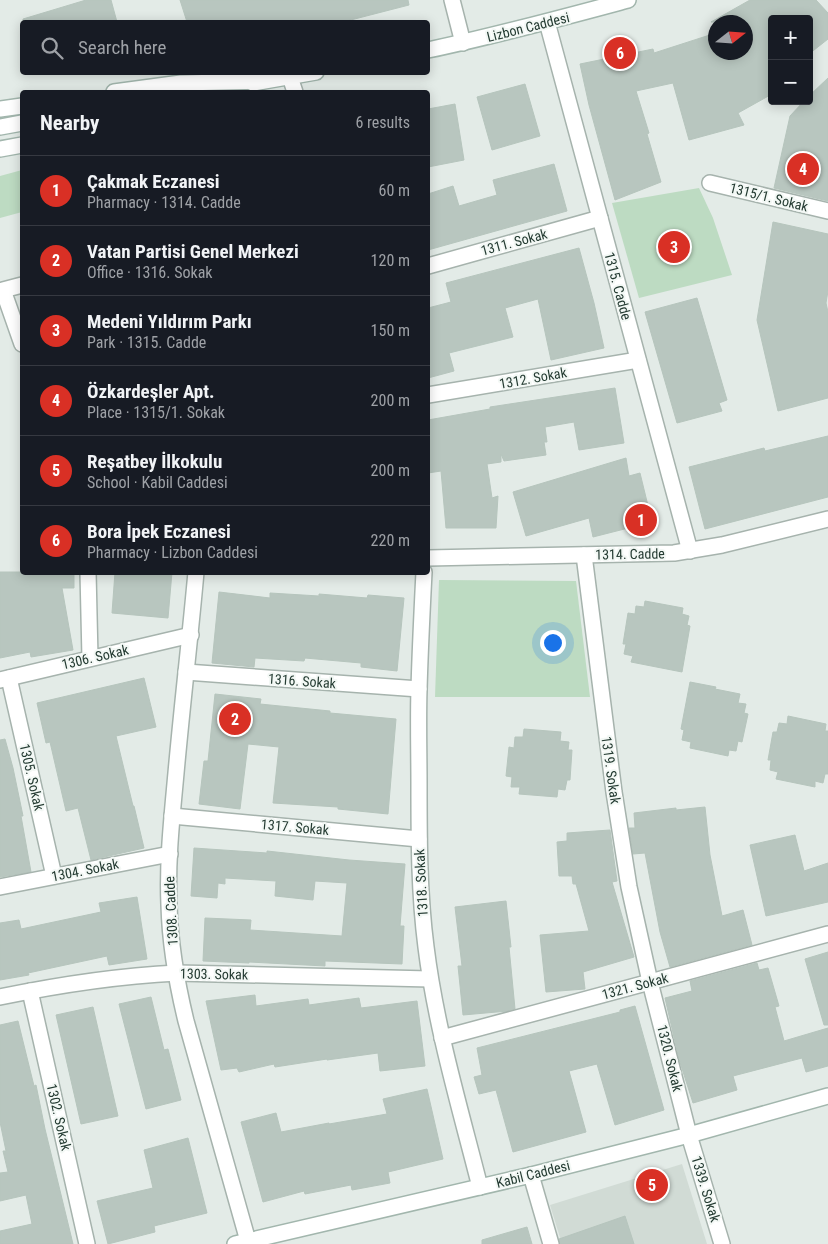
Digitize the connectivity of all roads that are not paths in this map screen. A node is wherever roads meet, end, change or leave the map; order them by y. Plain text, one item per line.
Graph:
1 (452, 0) edge
2 (628, 0) edge
3 (547, 22) junction
4 (463, 43) junction
5 (430, 50) edge
6 (300, 75) edge
7 (290, 77) junction
8 (262, 81) junction
9 (129, 90) edge
10 (209, 90) edge
11 (238, 90) edge
12 (294, 90) edge
13 (20, 106) edge
14 (0, 109) edge
15 (20, 123) edge
16 (0, 127) edge
17 (20, 145) edge
18 (0, 149) edge
19 (710, 183) dead end
20 (828, 211) edge
21 (600, 218) junction
22 (430, 265) edge
23 (20, 286) edge
24 (20, 338) edge
25 (638, 360) junction
26 (430, 396) edge
27 (828, 519) edge
28 (690, 551) junction
29 (584, 555) junction
30 (430, 558) edge
31 (88, 575) edge
32 (196, 575) edge
33 (424, 575) edge
34 (191, 634) junction
35 (90, 658) junction
36 (186, 672) junction
37 (5, 679) edge
38 (419, 690) junction
39 (172, 816) junction
40 (419, 839) junction
41 (170, 854) junction
42 (54, 876) junction
43 (0, 886) edge
44 (828, 934) edge
45 (177, 973) junction
46 (430, 979) junction
47 (650, 982) junction
48 (30, 991) junction
49 (0, 997) edge
50 (442, 1038) junction
51 (828, 1096) edge
52 (689, 1135) junction
53 (531, 1175) junction
54 (480, 1187) junction
55 (242, 1242) edge
56 (87, 1244) edge
57 (551, 1244) edge
58 (722, 1244) edge

1 - 4 street
2 - 3 street, Lizbon Caddesi
3 - 4 street, Lizbon Caddesi
3 - 21 street, 1315. Cadde
4 - 5 street, Lizbon Caddesi
6 - 7 street
7 - 8 street
7 - 12 street
8 - 9 street
8 - 10 street
8 - 11 street
13 - 14 street
15 - 16 street
17 - 18 street
19 - 20 street, 1315/1. Sokak
21 - 22 street, 1311. Sokak
21 - 25 street, 1315. Cadde
23 - 24 street
25 - 26 street, 1312. Sokak
25 - 28 street, 1315. Cadde
27 - 28 street, 1314. Cadde
28 - 29 street, 1314. Cadde
29 - 30 street, 1314. Cadde
29 - 47 street, 1319. Sokak
31 - 35 street
32 - 34 street, 1308. Cadde
33 - 38 street, 1318. Sokak
34 - 35 street, 1306. Sokak
34 - 36 street, 1308. Cadde
35 - 37 street, 1306. Sokak
36 - 38 street, 1316. Sokak
36 - 39 street, 1308. Cadde
37 - 42 street, 1305. Sokak
38 - 40 street, 1318. Sokak
39 - 40 street, 1317. Sokak
39 - 41 street, 1308. Cadde
40 - 46 street, 1318. Sokak
41 - 42 street, 1304. Sokak
41 - 45 street, 1308. Cadde
42 - 43 street, 1304. Sokak
44 - 47 street, 1321. Sokak
45 - 46 street, 1303. Sokak
45 - 48 street, 1303. Sokak
45 - 55 street, 1308. Cadde
46 - 50 street, 1318. Sokak
47 - 50 street, 1321. Sokak
47 - 52 street, 1320. Sokak
48 - 49 street, 1303. Sokak
48 - 56 street, 1302. Sokak
50 - 54 street, 1318. Sokak
51 - 52 street, Kabil Caddesi
52 - 53 street, Kabil Caddesi
52 - 58 street, 1339. Sokak
53 - 54 street, Kabil Caddesi
53 - 57 street
54 - 55 street, Kabil Caddesi

